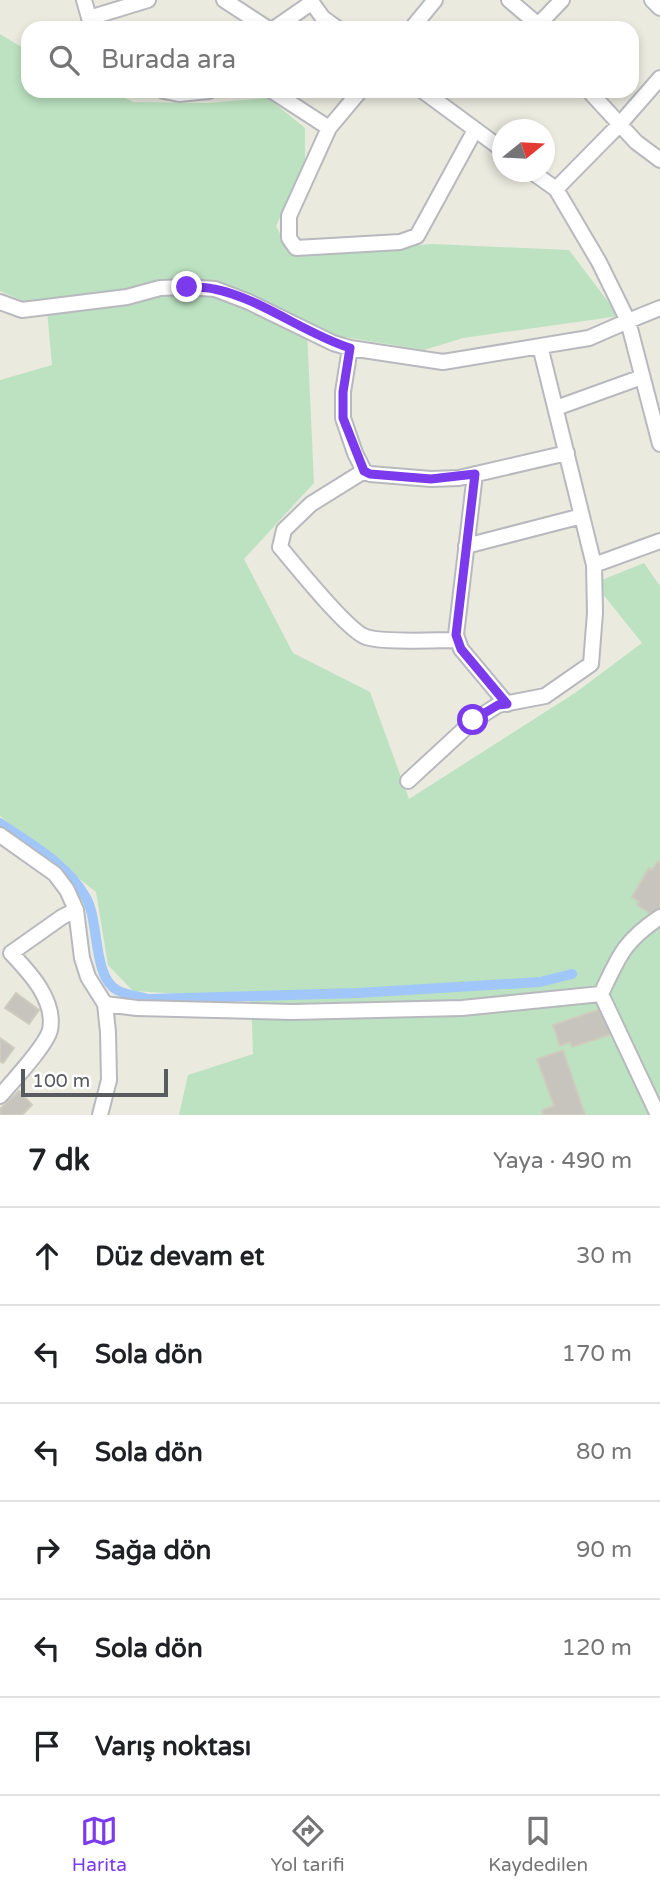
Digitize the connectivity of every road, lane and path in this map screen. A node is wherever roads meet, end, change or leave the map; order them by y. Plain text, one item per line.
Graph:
1 (83, 0) edge
2 (148, 0) edge
3 (224, 0) edge
4 (435, 0) edge
5 (509, 0) edge
6 (562, 0) edge
7 (311, 2) edge
8 (90, 21) edge
9 (96, 21) edge
10 (256, 21) edge
11 (285, 21) edge
12 (327, 21) edge
13 (418, 21) edge
14 (534, 21) edge
15 (544, 21) edge
16 (660, 78) edge
17 (283, 98) edge
18 (354, 98) edge
19 (432, 98) edge
20 (595, 98) edge
21 (619, 125) junction
22 (329, 128) junction
23 (475, 130) junction
24 (492, 143) edge
25 (660, 160) edge
26 (546, 182) edge
27 (555, 189) junction
28 (0, 302) edge
29 (660, 308) edge
30 (628, 321) junction
31 (540, 346) junction
32 (350, 348) junction
33 (642, 377) junction
34 (555, 408) junction
35 (656, 417) edge
36 (660, 444) edge
37 (567, 453) junction
38 (364, 471) junction
39 (475, 474) junction
40 (582, 516) junction
41 (660, 541) edge
42 (466, 546) junction
43 (594, 565) junction
44 (457, 640) junction
45 (507, 704) junction
46 (408, 780) dead end
47 (0, 835) edge
48 (76, 910) junction
49 (660, 917) edge
50 (6, 953) edge
51 (601, 994) junction
52 (105, 1004) junction
53 (0, 1096) edge
54 (100, 1115) edge
55 (658, 1115) edge

1 - 8 street
2 - 9 street
3 - 10 street
4 - 13 street
5 - 14 street
6 - 15 street
7 - 11 street
7 - 12 street
16 - 21 street
17 - 22 street
18 - 22 street
19 - 23 street
20 - 21 street
21 - 25 street
21 - 27 street
22 - 23 street
23 - 24 street
26 - 27 street
27 - 30 street
28 - 32 street
29 - 30 street
30 - 31 street
30 - 33 street
31 - 32 street
31 - 34 street
32 - 38 street
33 - 34 street
33 - 35 street
34 - 37 street
35 - 36 street
37 - 39 street
37 - 40 street
38 - 39 street
38 - 44 street
39 - 42 street
40 - 42 street
40 - 43 street
41 - 43 street
42 - 44 street
43 - 45 street
44 - 45 street
45 - 46 street
47 - 48 street
48 - 50 street
48 - 52 street
49 - 51 street
50 - 53 street
51 - 52 street
51 - 55 street
52 - 54 street

